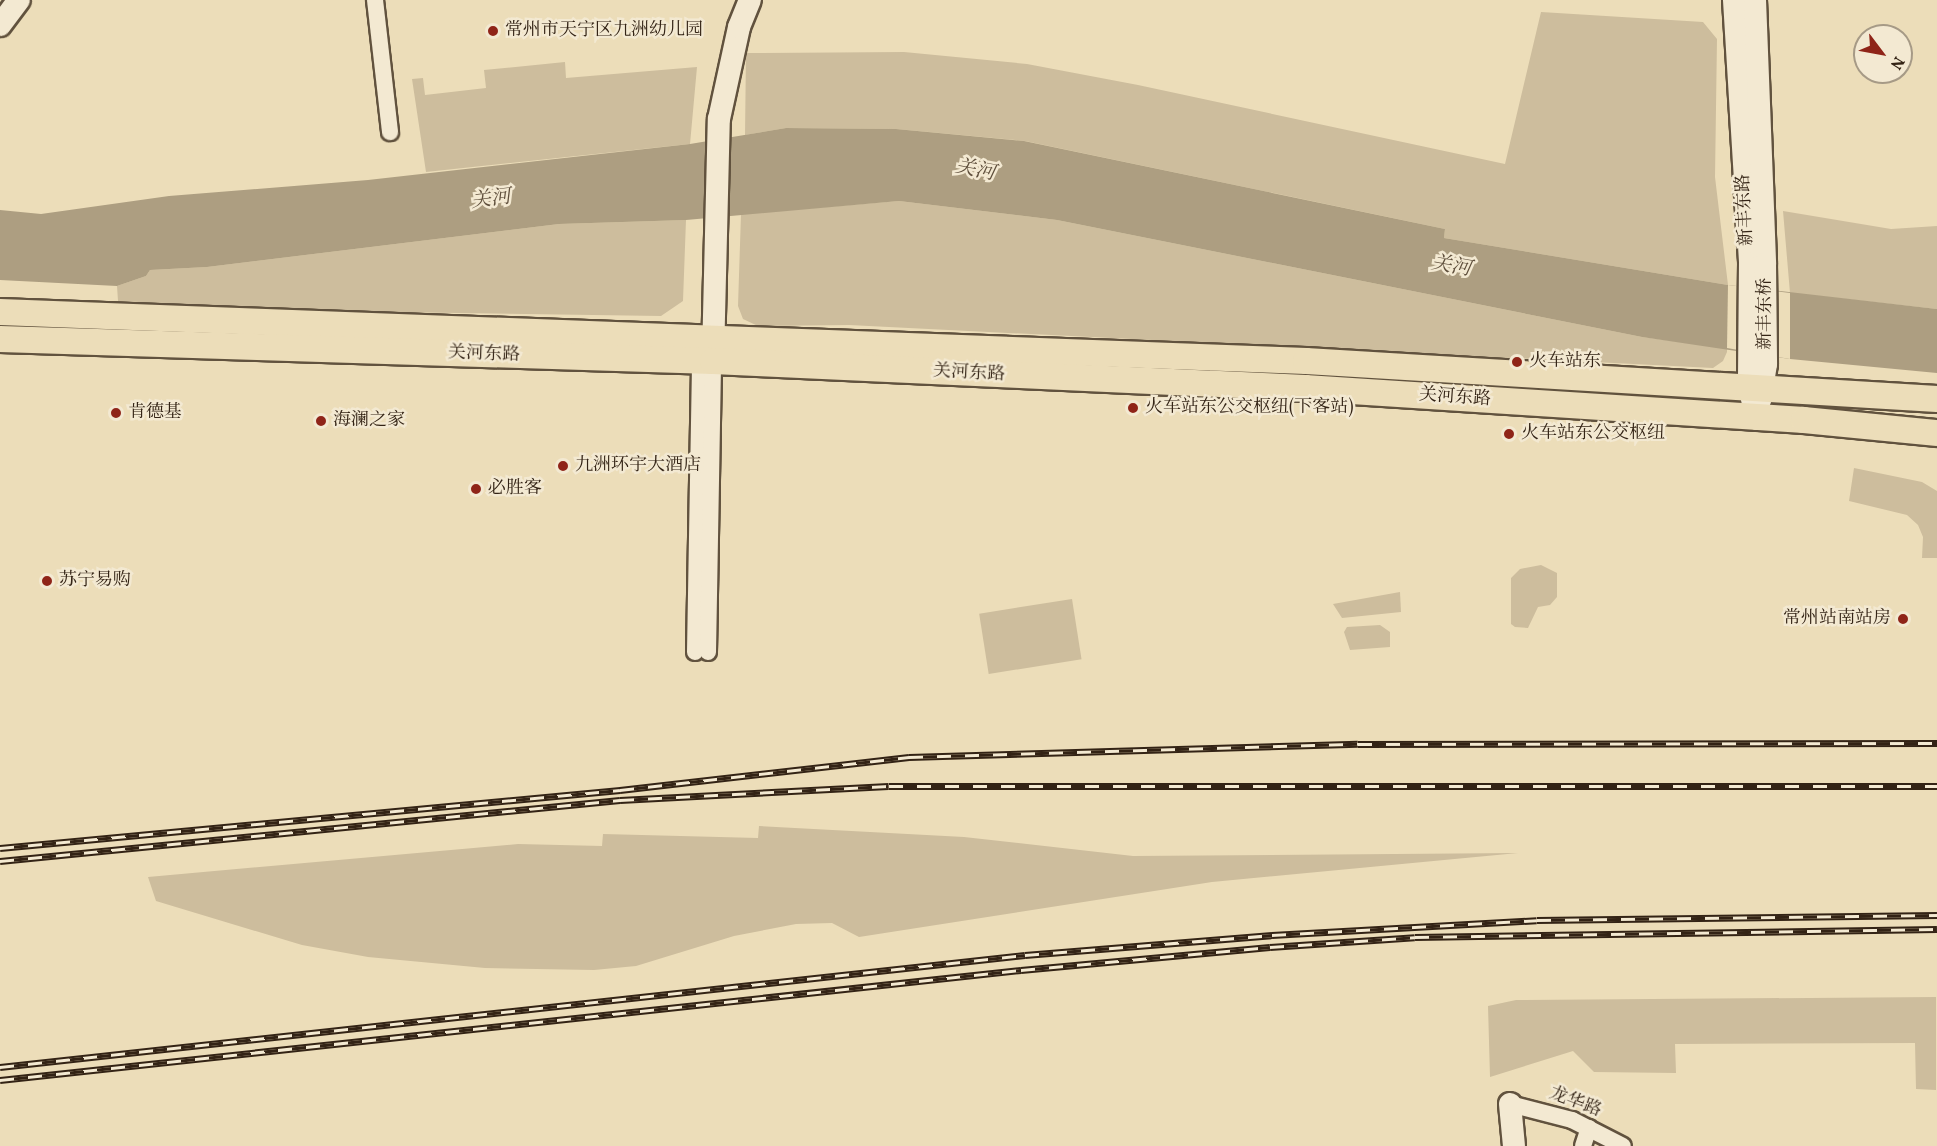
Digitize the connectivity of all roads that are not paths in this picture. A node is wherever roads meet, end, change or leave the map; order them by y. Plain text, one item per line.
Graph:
1 (19, 0) edge
2 (375, 0) edge
3 (734, 0) edge
4 (750, 0) edge
5 (1734, 0) edge
6 (1755, 0) edge
7 (0, 25) edge
8 (712, 120) junction
9 (390, 132) dead end
10 (1758, 263) junction
11 (0, 312) edge
12 (0, 339) edge
13 (706, 350) junction
14 (1756, 375) junction
15 (1937, 399) edge
16 (1757, 419) junction
17 (1937, 434) edge
18 (702, 652) dead end
19 (1510, 1104) joint
20 (1589, 1128) junction
21 (1514, 1146) edge
22 (1583, 1146) edge
23 (1623, 1146) edge

1 - 7 street
2 - 9 street
3 - 8 street
4 - 8 street
5 - 10 street, 新丰东路
6 - 10 street, 新丰东路
8 - 13 street
10 - 14 street, 新丰东桥
11 - 13 main road, 关河东路
12 - 13 main road, 关河东路
13 - 14 main road, 关河东路
13 - 16 main road, 关河东路
13 - 18 street
14 - 15 main road, 关河东路
14 - 16 street
16 - 17 main road, 关河东路
19 - 20 street, 龙华路
19 - 21 street
20 - 22 street
20 - 23 street, 龙华路

